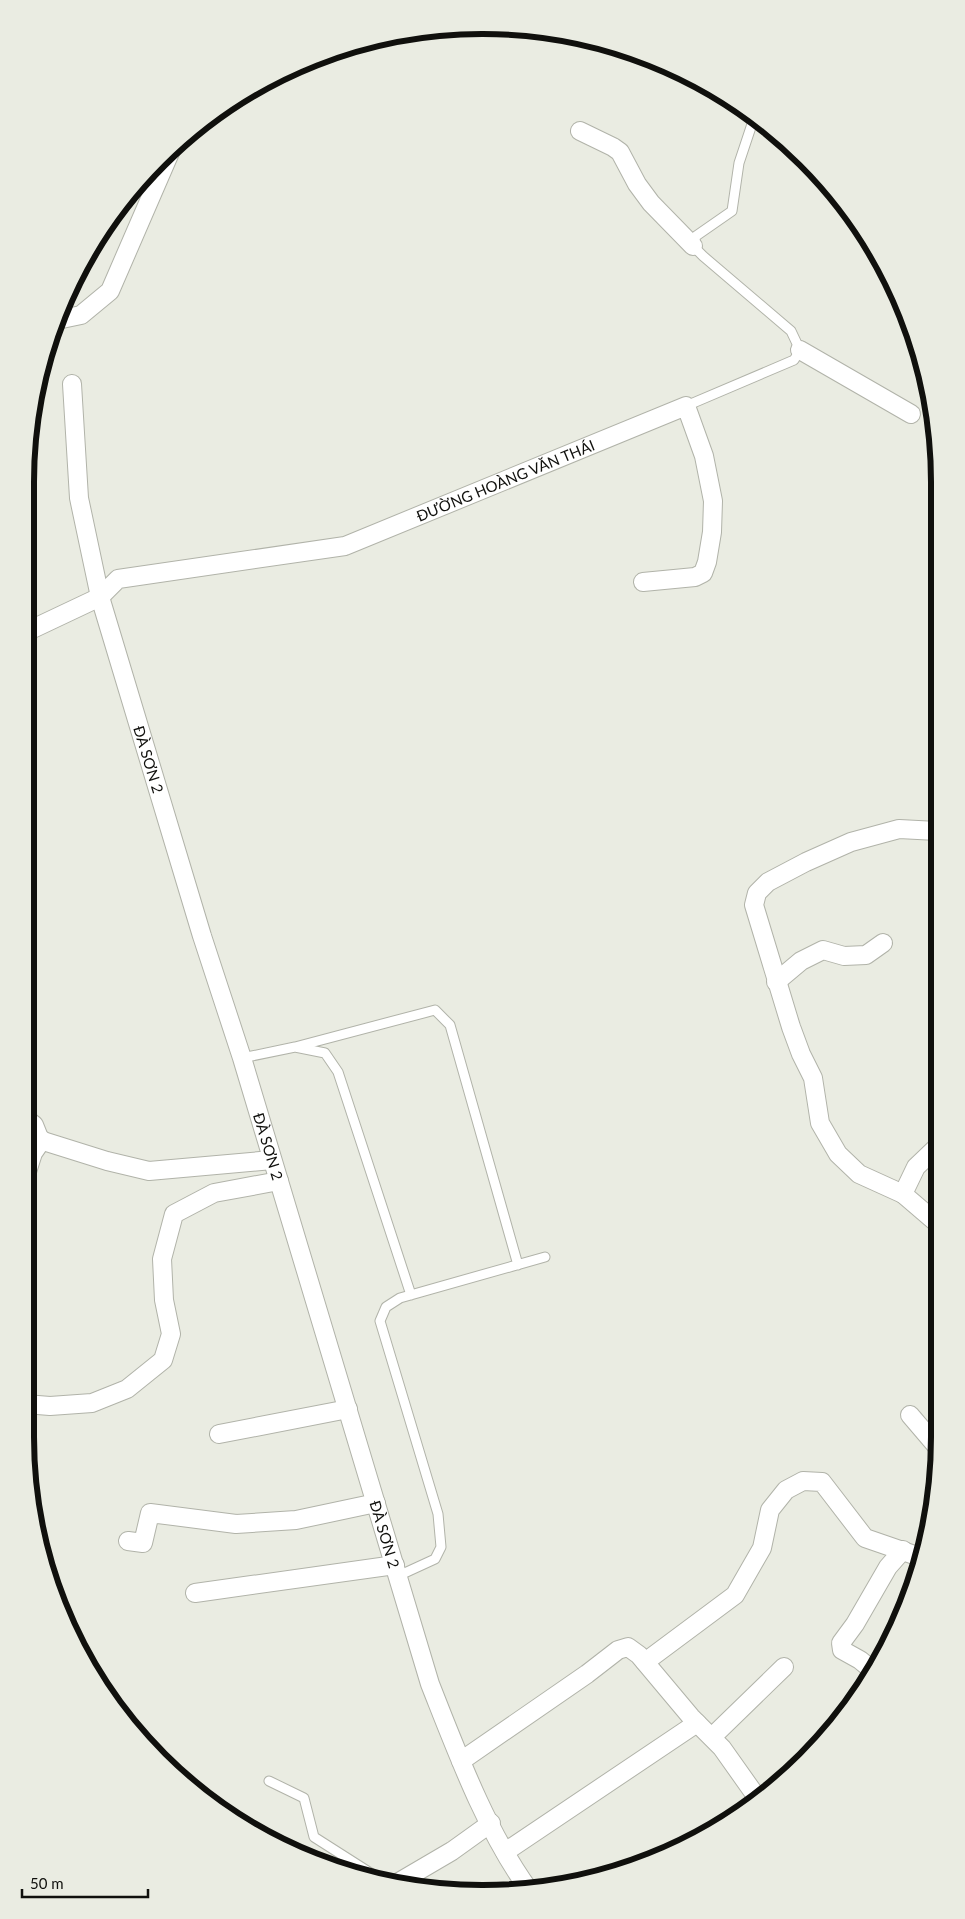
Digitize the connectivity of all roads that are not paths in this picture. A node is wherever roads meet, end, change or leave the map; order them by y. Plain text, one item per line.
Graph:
1 (752, 123) edge
2 (580, 131) dead end
3 (164, 166) edge
4 (694, 246) junction
5 (65, 318) edge
6 (800, 350) junction
7 (72, 384) dead end
8 (686, 406) junction
9 (911, 414) dead end
10 (644, 582) dead end
11 (100, 598) junction
12 (34, 628) edge
13 (931, 831) edge
14 (883, 943) dead end
15 (776, 982) junction
16 (295, 1047) junction
17 (242, 1058) junction
18 (34, 1125) edge
19 (42, 1140) junction
20 (34, 1152) edge
21 (931, 1153) edge
22 (272, 1160) junction
23 (279, 1181) junction
24 (903, 1194) junction
25 (931, 1218) edge
26 (545, 1257) dead end
27 (518, 1265) junction
28 (411, 1295) junction
29 (34, 1405) edge
30 (348, 1408) junction
31 (910, 1416) dead end
32 (219, 1434) dead end
33 (931, 1440) edge
34 (376, 1503) junction
35 (128, 1541) dead end
36 (903, 1550) junction
37 (915, 1555) edge
38 (396, 1570) junction
39 (195, 1593) dead end
40 (645, 1662) junction
41 (868, 1666) edge
42 (784, 1667) dead end
43 (698, 1723) junction
44 (712, 1737) junction
45 (461, 1761) junction
46 (269, 1781) dead end
47 (755, 1794) edge
48 (491, 1823) junction
49 (505, 1852) junction
50 (365, 1870) edge
51 (405, 1878) edge
52 (524, 1883) edge

1 - 4 lane
2 - 4 street
3 - 5 street
4 - 6 lane
6 - 8 lane
6 - 9 street
7 - 11 street, ĐÀ SƠN 2
8 - 10 street
8 - 11 street, ĐƯỜNG HOÀNG VĂN THÁI
11 - 12 street
11 - 17 street, ĐÀ SƠN 2
13 - 15 street
14 - 15 street
15 - 24 street
16 - 17 lane
16 - 27 lane
16 - 28 lane
17 - 22 street, ĐÀ SƠN 2
18 - 19 street
19 - 20 street
19 - 22 street
21 - 24 street
22 - 23 street, ĐÀ SƠN 2
23 - 29 street
23 - 30 street, ĐÀ SƠN 2
24 - 25 street
26 - 27 lane
27 - 28 lane
28 - 38 lane
30 - 32 street
30 - 34 street, ĐÀ SƠN 2
31 - 33 street
34 - 35 street
34 - 38 street, ĐÀ SƠN 2
36 - 37 street
36 - 40 street
36 - 41 street
38 - 39 street
38 - 45 street, ĐÀ SƠN 2
40 - 43 street
40 - 45 street
42 - 44 street
43 - 44 street
43 - 49 street
44 - 47 street
45 - 48 street, ĐÀ SƠN 2
46 - 50 lane
48 - 49 street, ĐÀ SƠN 2
48 - 51 street
49 - 52 street, ĐÀ SƠN 2

